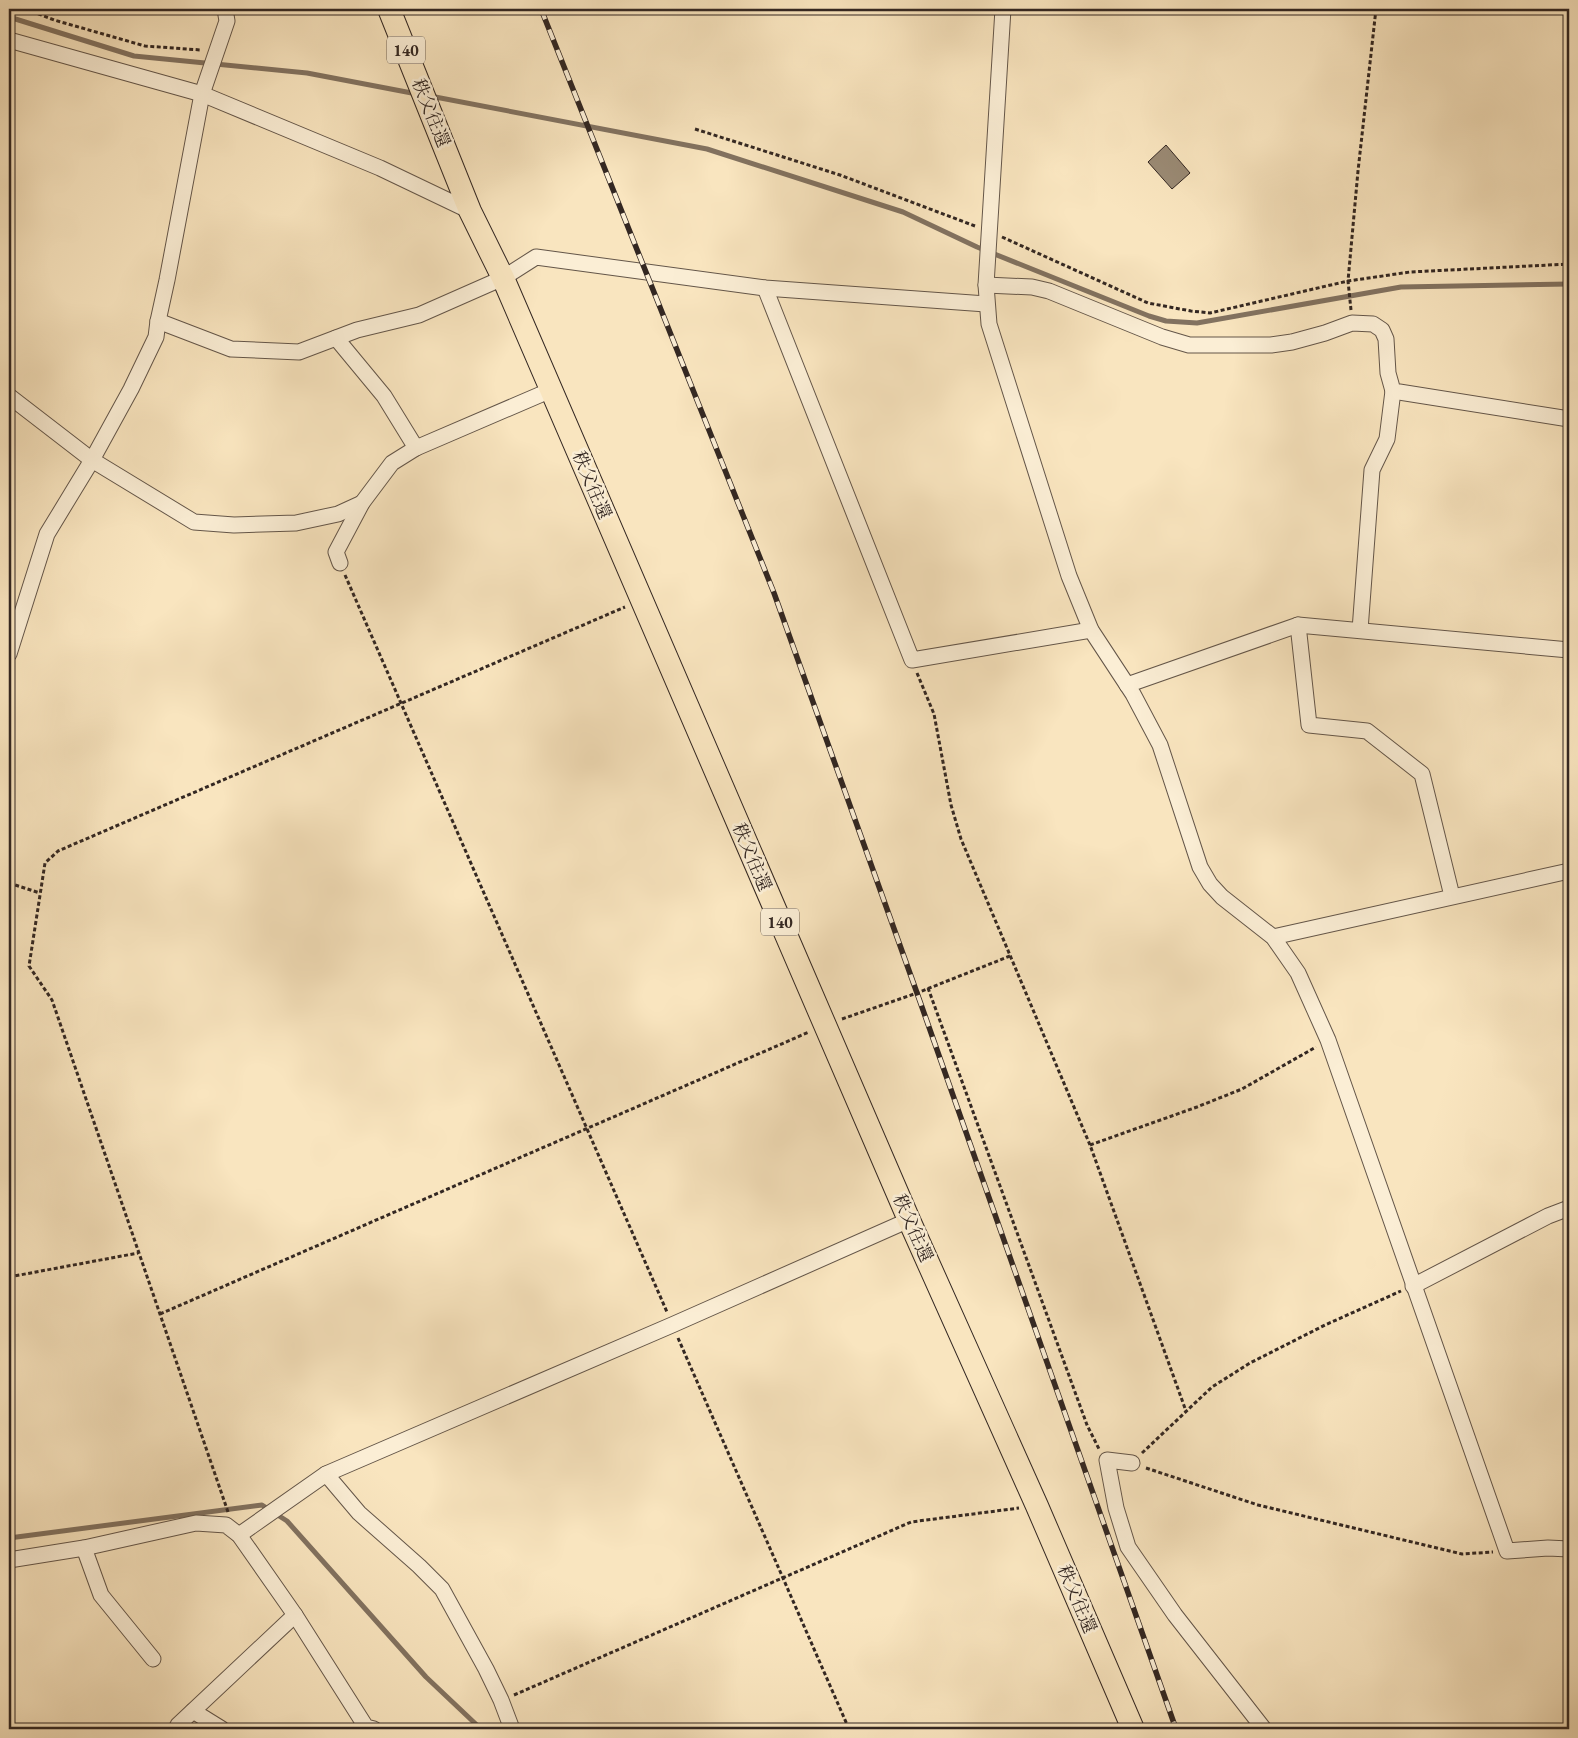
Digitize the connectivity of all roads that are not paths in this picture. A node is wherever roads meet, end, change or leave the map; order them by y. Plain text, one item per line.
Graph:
1 (224, 9) edge
2 (389, 9) edge
3 (1003, 9) edge
4 (9, 40) edge
5 (202, 94) junction
6 (470, 210) junction
7 (503, 278) junction
8 (986, 285) junction
9 (765, 288) junction
10 (986, 304) junction
11 (158, 321) junction
12 (336, 338) junction
13 (551, 390) junction
14 (1393, 391) junction
15 (9, 396) edge
16 (1569, 419) edge
17 (416, 448) junction
18 (92, 460) junction
19 (362, 503) junction
20 (340, 563) road end
21 (1298, 625) junction
22 (1091, 630) junction
23 (1360, 630) junction
24 (1569, 650) edge
25 (9, 654) edge
26 (1127, 685) junction
27 (1569, 871) edge
28 (1452, 896) junction
29 (1273, 937) junction
30 (1569, 1208) edge
31 (909, 1220) junction
32 (1413, 1286) junction
33 (1132, 1463) road end
34 (326, 1474) junction
35 (239, 1535) junction
36 (84, 1548) junction
37 (1569, 1549) edge
38 (9, 1560) edge
39 (295, 1615) junction
40 (153, 1659) dead end
41 (193, 1711) junction
42 (176, 1729) edge
43 (222, 1729) edge
44 (374, 1729) edge
45 (512, 1729) edge
46 (1133, 1729) edge
47 (1264, 1729) edge

1 - 5 street
2 - 6 highway, 秩父往還 / 140
3 - 8 street
4 - 5 street
5 - 6 street
5 - 11 street
6 - 7 highway, 秩父往還 / 140
7 - 9 street
7 - 12 street
7 - 13 highway, 秩父往還 / 140
8 - 10 street
8 - 14 street
9 - 10 street
9 - 22 street
10 - 22 street
11 - 12 street
11 - 18 street
12 - 17 street
13 - 17 street
13 - 31 highway, 秩父往還 / 140
14 - 16 street
14 - 23 street
15 - 18 street
17 - 19 street
18 - 19 street
18 - 25 street
19 - 20 street
21 - 23 street
21 - 26 street
21 - 28 street
22 - 26 street
23 - 24 street
26 - 29 street
27 - 28 street
28 - 29 street
29 - 32 street
30 - 32 street
31 - 34 street
31 - 46 highway, 秩父往還 / 140
32 - 37 street
33 - 47 street
34 - 35 street
34 - 45 street
35 - 36 street
35 - 39 street
36 - 38 street
36 - 40 street
39 - 41 street
39 - 44 street
41 - 42 street
41 - 43 street

